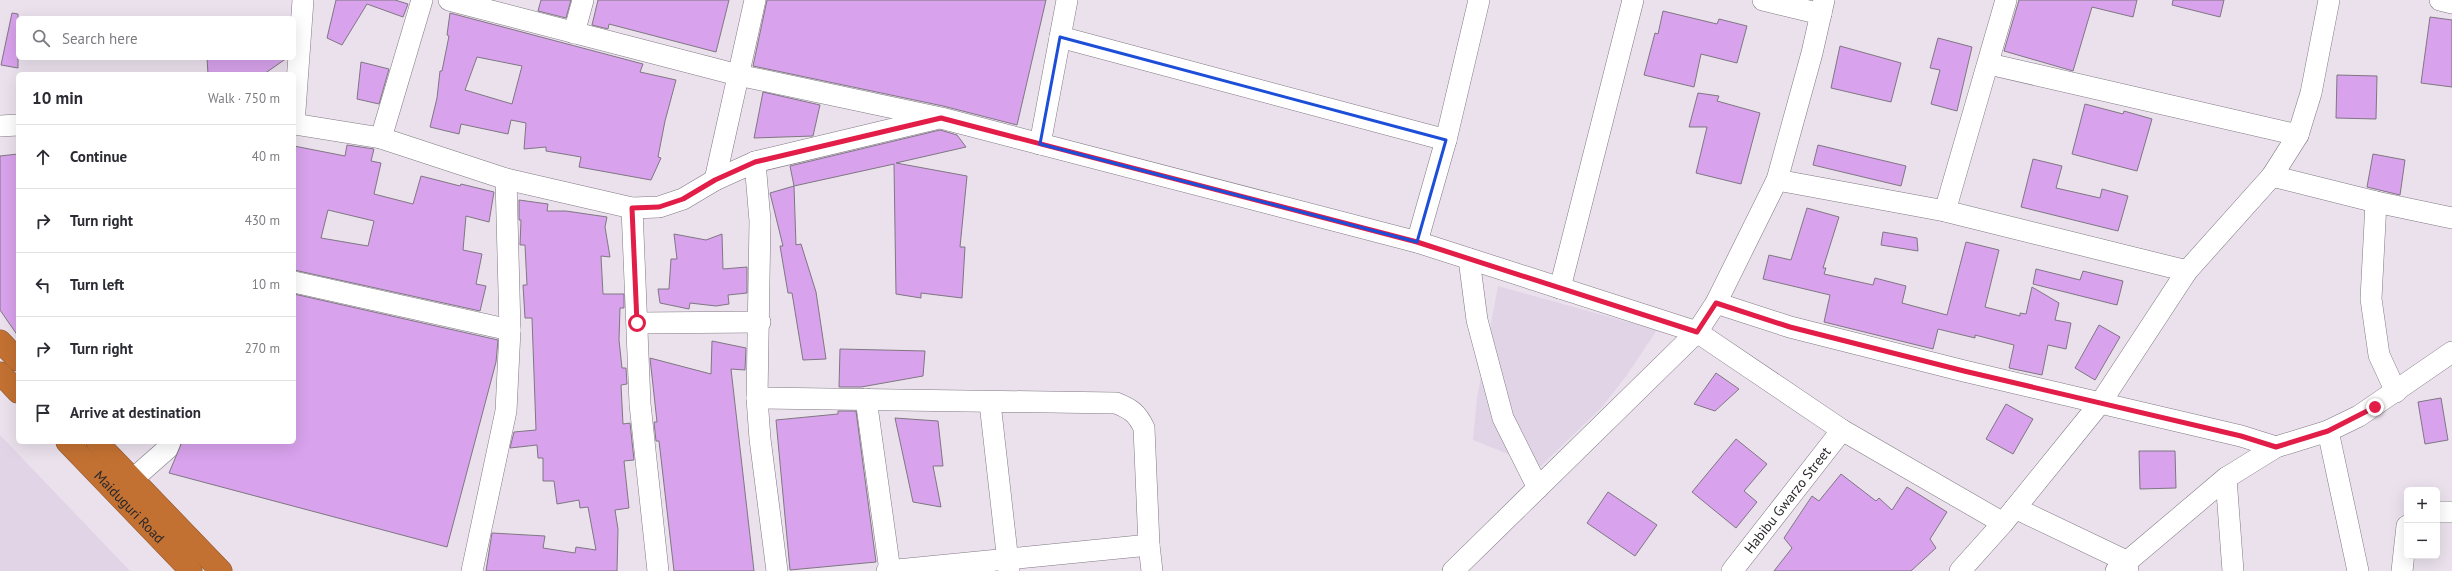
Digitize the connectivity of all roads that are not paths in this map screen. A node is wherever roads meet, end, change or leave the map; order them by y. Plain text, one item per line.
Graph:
1 (303, 0) edge
2 (422, 0) edge
3 (449, 0) edge
4 (583, 0) edge
5 (755, 0) edge
6 (1067, 0) edge
7 (1479, 0) edge
8 (1633, 0) edge
9 (1763, 0) edge
10 (2006, 0) edge
11 (2329, 0) edge
12 (2440, 0) edge
13 (2452, 3) edge
14 (1822, 7) edge
15 (574, 33) junction
16 (1060, 37) junction
17 (1989, 64) junction
18 (738, 75) junction
19 (296, 96) edge
20 (941, 118) junction
21 (296, 124) edge
22 (16, 125) edge
23 (0, 126) edge
24 (2298, 135) junction
25 (381, 138) junction
26 (1446, 140) junction
27 (1040, 144) junction
28 (755, 162) junction
29 (2272, 176) junction
30 (506, 179) junction
31 (715, 180) junction
32 (1776, 180) junction
33 (2376, 202) junction
34 (632, 208) junction
35 (1945, 212) junction
36 (2452, 218) edge
37 (1417, 242) junction
38 (1469, 259) junction
39 (2187, 271) junction
40 (296, 282) edge
41 (1560, 288) junction
42 (1716, 303) junction
43 (760, 322) junction
44 (637, 323) junction
45 (510, 330) junction
46 (1697, 332) junction
47 (0, 341) edge
48 (2452, 352) edge
49 (16, 358) edge
50 (0, 373) edge
51 (16, 390) edge
52 (2396, 392) junction
53 (757, 398) junction
54 (866, 399) junction
55 (2101, 402) junction
56 (990, 403) junction
57 (1842, 430) junction
58 (2328, 431) junction
59 (69, 444) edge
60 (99, 444) edge
61 (169, 444) edge
62 (2276, 447) junction
63 (2226, 478) junction
64 (133, 479) junction
65 (1538, 488) junction
66 (2440, 512) edge
67 (2452, 512) edge
68 (2009, 516) junction
69 (1149, 545) junction
70 (2404, 553) edge
71 (1008, 566) edge
72 (2123, 568) edge
73 (192, 571) edge
74 (221, 571) edge
75 (472, 571) edge
76 (658, 571) edge
77 (777, 571) edge
78 (889, 571) edge
79 (1152, 571) edge
80 (1453, 571) edge
81 (1732, 571) edge
82 (1960, 571) edge
83 (2233, 571) edge
84 (2358, 571) edge
85 (2402, 571) edge

1 - 19 street
2 - 25 street
3 - 15 street
4 - 15 street
5 - 18 street
6 - 16 street
7 - 26 street
8 - 41 street
9 - 14 street
10 - 17 street
11 - 24 street
12 - 13 street
14 - 32 street
15 - 18 street
16 - 26 street
16 - 27 street
17 - 24 street
17 - 35 street
18 - 20 street
18 - 31 street
20 - 27 street
20 - 28 street
21 - 25 street
22 - 23 street
24 - 29 street
25 - 30 street
26 - 37 street
27 - 37 street
28 - 31 street
28 - 43 street
29 - 33 street
29 - 39 street
30 - 34 street
30 - 45 street
31 - 34 street
32 - 35 street
32 - 42 street
33 - 36 street
33 - 52 street
34 - 44 street
35 - 39 street
37 - 38 street
38 - 41 street
38 - 65 street
39 - 55 street
40 - 45 street
41 - 46 street
42 - 46 street
42 - 55 street
43 - 44 street
43 - 53 street
44 - 76 street
45 - 75 street
46 - 57 street
46 - 65 street
47 - 49 highway
48 - 52 street
50 - 51 highway
52 - 58 street
53 - 54 street
53 - 77 street
54 - 56 street
54 - 78 street
55 - 62 street
55 - 68 street
56 - 69 street
56 - 71 street
57 - 68 street
57 - 81 street, Habibu Gwarzo Street
58 - 62 street
58 - 84 street
59 - 73 highway, Maiduguri Road
60 - 64 highway, Maiduguri Road
61 - 64 street
62 - 63 street
63 - 72 street
63 - 83 street
64 - 74 highway, Maiduguri Road
65 - 80 street
66 - 67 street
68 - 72 street
68 - 82 street
69 - 71 street
69 - 79 street
70 - 85 street
71 - 78 street

